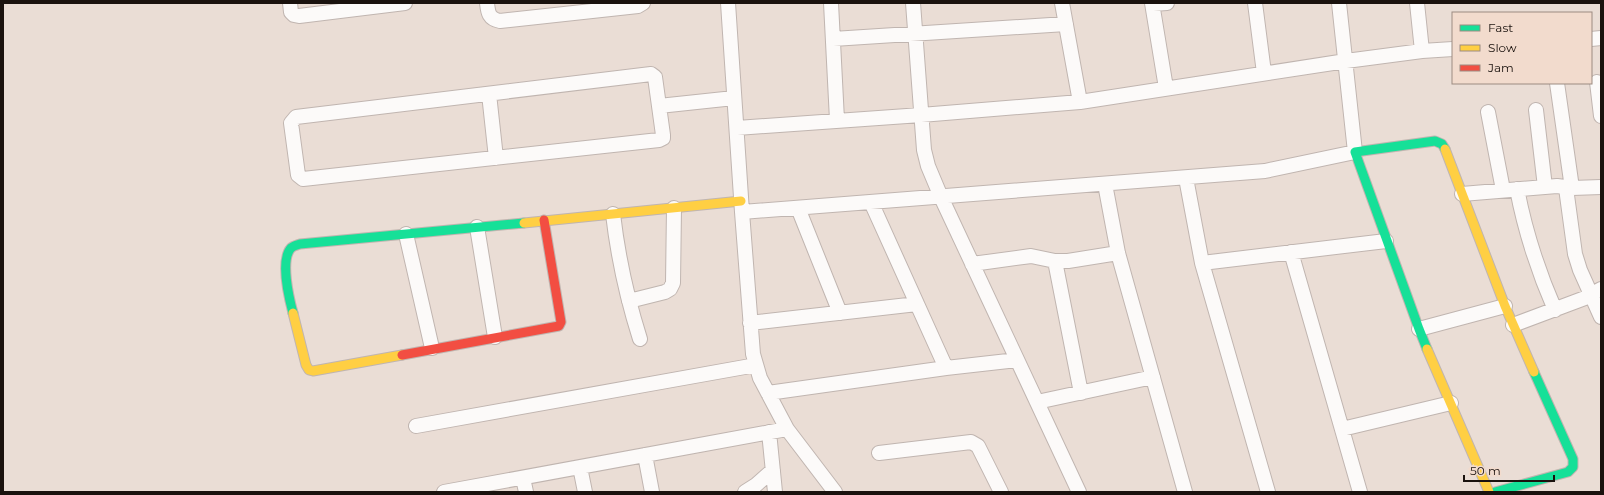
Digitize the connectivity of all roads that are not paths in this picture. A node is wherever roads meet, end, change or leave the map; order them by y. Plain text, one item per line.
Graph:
1 (290, 3) edge
2 (405, 3) edge
3 (487, 3) edge
4 (643, 3) edge
5 (728, 3) edge
6 (831, 3) edge
7 (913, 3) edge
8 (1062, 3) edge
9 (1255, 3) edge
10 (1339, 3) edge
11 (1417, 3) edge
12 (1157, 4) edge
13 (1066, 24) junction
14 (915, 34) junction
15 (833, 39) junction
16 (1452, 49) edge
17 (1422, 51) junction
18 (1346, 61) junction
19 (1264, 73) junction
20 (1597, 82) dead end
21 (1557, 84) edge
22 (1166, 88) junction
23 (489, 94) junction
24 (734, 98) junction
25 (1080, 102) junction
26 (660, 106) junction
27 (1536, 110) dead end
28 (1488, 112) dead end
29 (921, 115) junction
30 (1601, 116) edge
31 (837, 120) junction
32 (737, 128) junction
33 (1355, 152) junction
34 (496, 158) junction
35 (1186, 178) junction
36 (1105, 184) junction
37 (1545, 187) junction
38 (1601, 187) edge
39 (1569, 188) junction
40 (1517, 189) junction
41 (1503, 190) junction
42 (1462, 194) junction
43 (941, 197) junction
44 (871, 202) junction
45 (741, 207) junction
46 (674, 208) junction
47 (798, 208) junction
48 (613, 214) junction
49 (544, 220) junction
50 (477, 227) junction
51 (406, 234) junction
52 (1386, 240) junction
53 (1291, 252) junction
54 (1118, 253) junction
55 (1055, 261) junction
56 (972, 264) junction
57 (1202, 264) junction
58 (1596, 291) edge
59 (628, 301) junction
60 (917, 304) junction
61 (1505, 306) junction
62 (1555, 310) junction
63 (840, 313) junction
64 (1601, 317) edge
65 (750, 323) junction
66 (1513, 325) junction
67 (1419, 329) junction
68 (495, 337) junction
69 (640, 339) dead end
70 (432, 348) junction
71 (1017, 360) junction
72 (756, 365) junction
73 (946, 368) junction
74 (1153, 377) junction
75 (1081, 392) junction
76 (768, 393) junction
77 (1037, 402) junction
78 (1451, 403) junction
79 (416, 426) dead end
80 (787, 429) junction
81 (1342, 429) junction
82 (769, 432) junction
83 (879, 453) dead end
84 (645, 455) junction
85 (580, 467) junction
86 (772, 470) junction
87 (523, 478) junction
88 (463, 490) edge
89 (444, 492) edge
90 (526, 492) edge
91 (585, 492) edge
92 (652, 492) edge
93 (745, 492) edge
94 (775, 492) edge
95 (835, 492) edge
96 (1001, 492) edge
97 (1079, 492) edge
98 (1185, 492) edge
99 (1268, 492) edge
100 (1360, 492) edge
101 (1489, 492) edge
102 (1495, 492) edge

1 - 2 street
3 - 4 street
5 - 24 street
6 - 15 street
7 - 14 street
8 - 13 street
9 - 19 street
10 - 18 street
11 - 17 street
12 - 22 street
13 - 14 street
13 - 25 street
14 - 15 street
14 - 29 street
15 - 31 street
16 - 17 street
17 - 18 street
18 - 19 street
18 - 33 street
19 - 22 street
20 - 30 street
21 - 39 street
22 - 25 street
23 - 26 street
23 - 34 street
23 - 34 street
24 - 26 street
24 - 32 street
25 - 29 street
26 - 34 street
27 - 37 street
28 - 41 street
29 - 31 street
29 - 43 street
31 - 32 street
32 - 45 street
33 - 35 street
33 - 42 street
33 - 52 street
35 - 36 street
35 - 57 street
36 - 43 street
36 - 54 street
37 - 39 street
37 - 40 street
38 - 39 street
39 - 58 street
40 - 41 street
40 - 62 street
41 - 42 street
42 - 61 street
43 - 44 street
43 - 56 street
44 - 47 street
44 - 60 street
45 - 46 street
45 - 47 street
45 - 65 street
46 - 48 street
46 - 59 street
47 - 63 street
48 - 49 street
48 - 59 street
49 - 50 street
49 - 68 street
50 - 51 street
50 - 68 street
51 - 70 street
51 - 70 street
52 - 53 street
52 - 67 street
53 - 57 street
53 - 81 street
54 - 55 street
54 - 74 street
55 - 56 street
55 - 75 street
56 - 71 street
57 - 99 street
58 - 62 street
58 - 64 street
59 - 69 street
60 - 63 street
60 - 73 street
61 - 66 street
61 - 67 street
62 - 66 street
63 - 65 street
65 - 72 street
66 - 102 street
67 - 78 street
68 - 70 street
71 - 73 street
71 - 77 street
72 - 76 street
72 - 79 street
73 - 76 street
74 - 75 street
74 - 98 street
75 - 77 street
76 - 80 street
77 - 97 street
78 - 81 street
78 - 101 street
80 - 82 street
80 - 95 street
81 - 100 street
82 - 84 street
82 - 86 street
83 - 96 street
84 - 85 street
84 - 92 street
85 - 87 street
85 - 91 street
86 - 93 street
86 - 94 street
87 - 88 street
87 - 90 street
88 - 89 street

